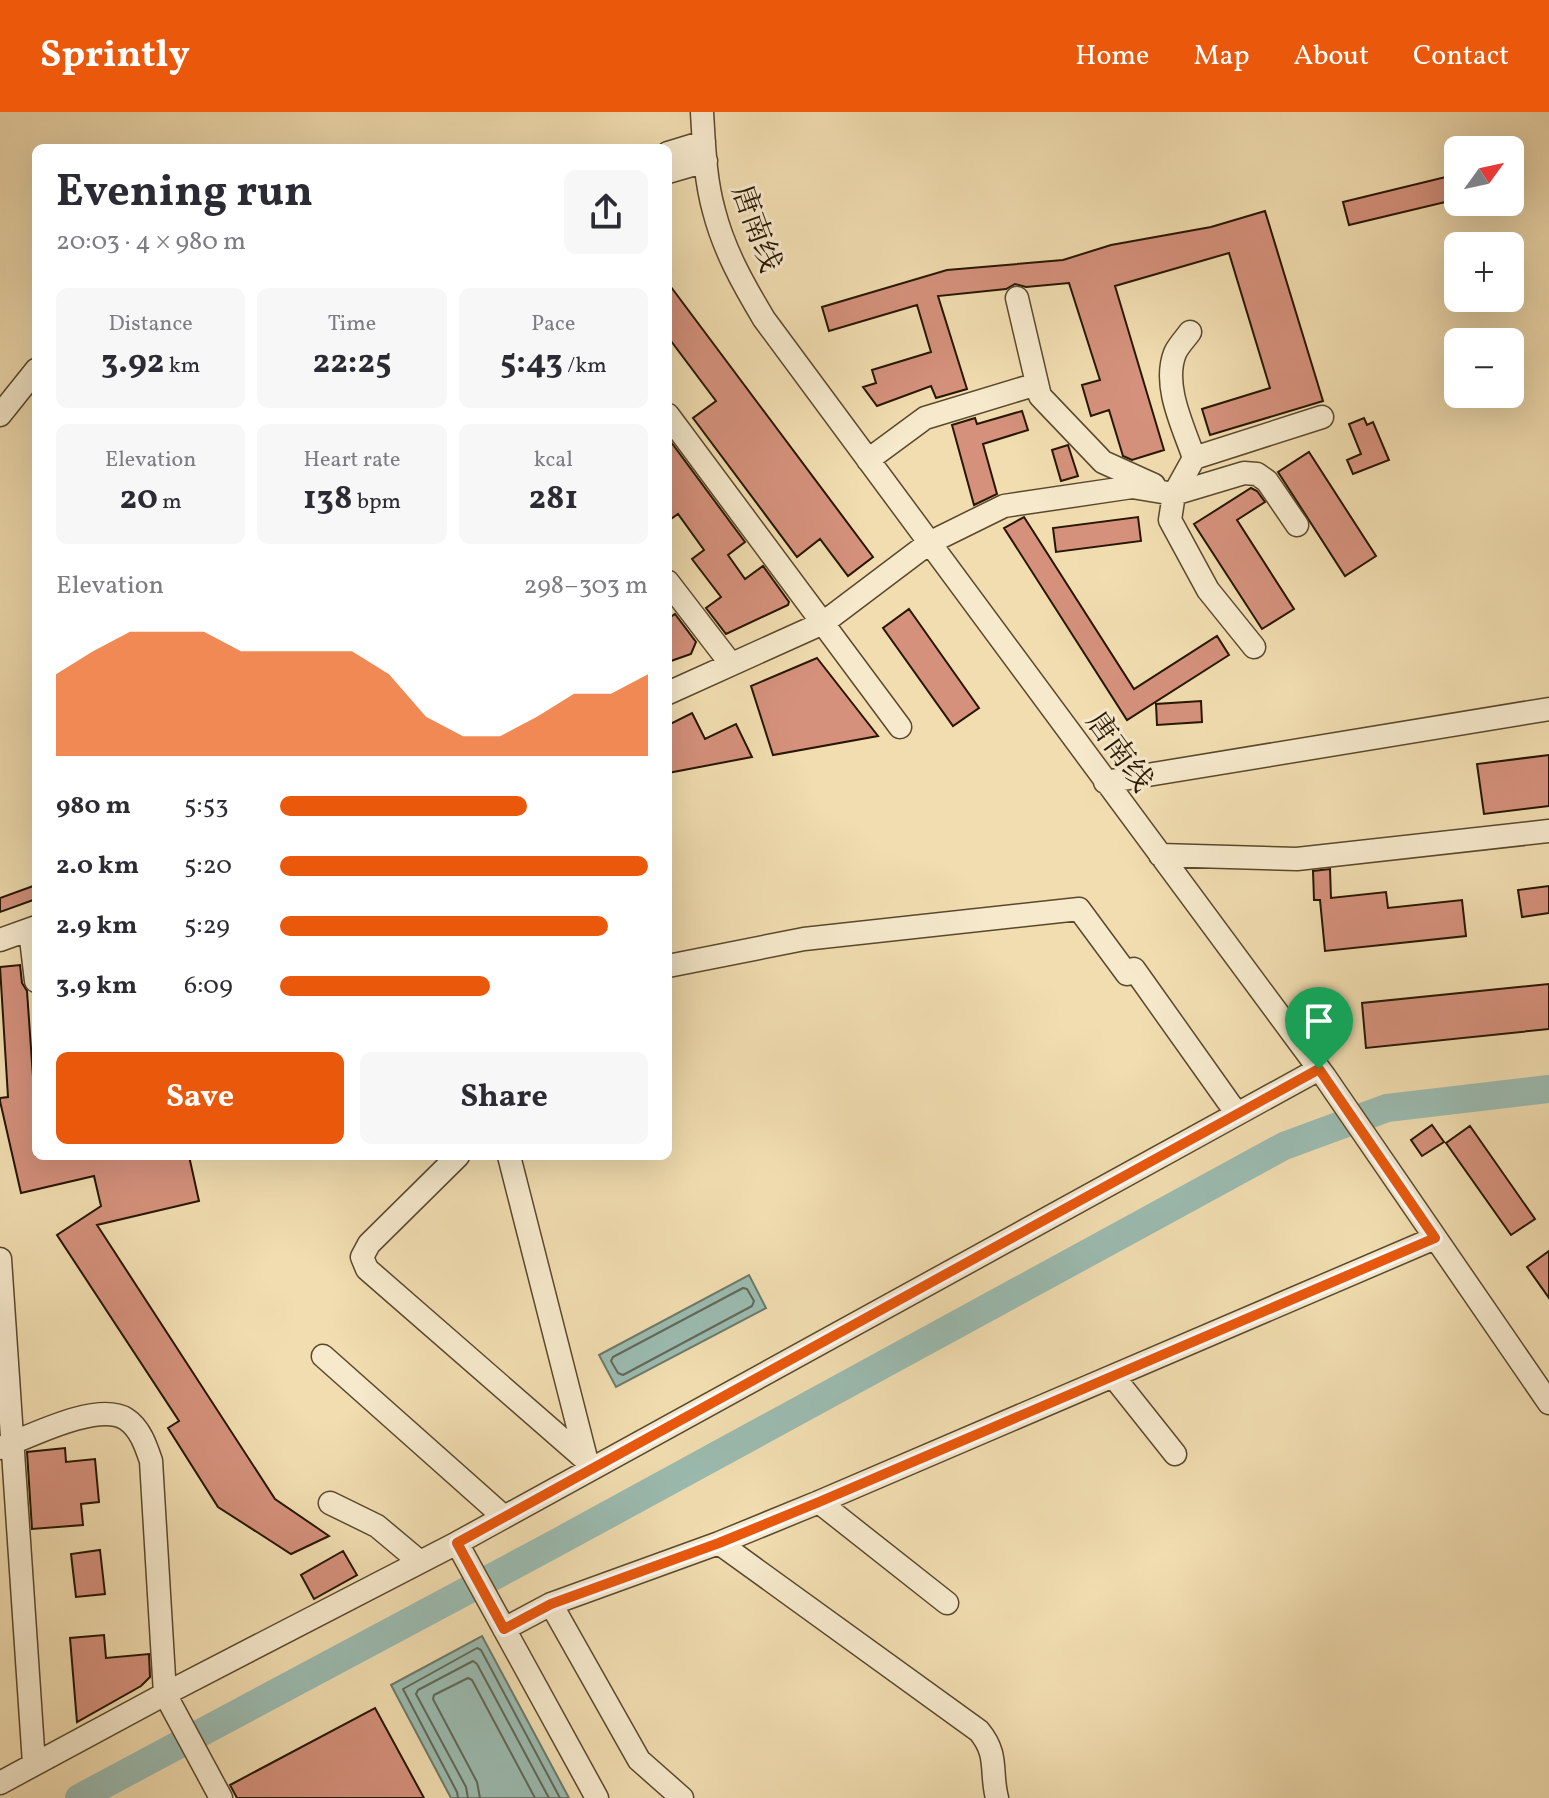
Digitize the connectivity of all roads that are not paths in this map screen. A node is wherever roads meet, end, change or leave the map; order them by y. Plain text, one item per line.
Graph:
1 (702, 112) edge
2 (705, 152) junction
3 (672, 153) edge
4 (672, 170) edge
5 (1017, 298) dead end
6 (1190, 332) dead end
7 (32, 375) edge
8 (1037, 384) junction
9 (0, 415) edge
10 (1322, 417) dead end
11 (672, 420) edge
12 (1194, 458) junction
13 (868, 460) junction
14 (1174, 494) junction
15 (1297, 525) dead end
16 (929, 543) junction
17 (672, 587) edge
18 (823, 623) junction
19 (1254, 647) dead end
20 (731, 664) junction
21 (672, 691) edge
22 (1549, 709) edge
23 (900, 727) dead end
24 (1105, 782) junction
25 (1549, 831) edge
26 (1160, 855) junction
27 (32, 928) edge
28 (0, 940) edge
29 (672, 965) edge
30 (1322, 1073) junction
31 (1237, 1114) junction
32 (454, 1160) edge
33 (510, 1160) edge
34 (1435, 1238) junction
35 (0, 1259) edge
36 (323, 1356) dead end
37 (1113, 1376) junction
38 (1549, 1403) edge
39 (6, 1446) edge
40 (1175, 1454) dead end
41 (587, 1465) junction
42 (819, 1502) junction
43 (330, 1503) dead end
44 (504, 1517) junction
45 (457, 1543) junction
46 (719, 1543) junction
47 (420, 1562) junction
48 (947, 1603) dead end
49 (551, 1604) junction
50 (504, 1629) junction
51 (165, 1694) junction
52 (34, 1764) junction
53 (0, 1783) edge
54 (216, 1788) edge
55 (597, 1798) edge
56 (682, 1798) edge
57 (997, 1798) edge

1 - 2 street, 唐南线
2 - 3 street
2 - 4 street
2 - 13 street, 唐南线
5 - 8 street
6 - 12 street
7 - 9 street
8 - 13 street
8 - 14 street
10 - 12 street
11 - 18 street
12 - 14 street
13 - 16 street, 唐南线
14 - 15 street
14 - 16 street
14 - 19 street
16 - 18 street
16 - 24 street, 唐南线
17 - 20 street
18 - 20 street
18 - 23 street
20 - 21 street
22 - 24 street
24 - 26 street, 唐南线
25 - 26 street
26 - 30 street, 唐南线
27 - 28 street
29 - 31 street
30 - 31 street
30 - 34 street, 唐南线
31 - 41 street
32 - 41 street
33 - 41 street
34 - 37 street
34 - 38 street, 唐南线
35 - 39 street
36 - 44 street
37 - 40 street
37 - 42 street
39 - 51 street
39 - 52 street
41 - 44 street
42 - 46 street
42 - 48 street
43 - 47 street
44 - 45 street
45 - 47 street
45 - 50 street
46 - 49 street
46 - 57 street
47 - 51 street
49 - 50 street
49 - 56 street
50 - 55 street
51 - 52 street
51 - 54 street
52 - 53 street

